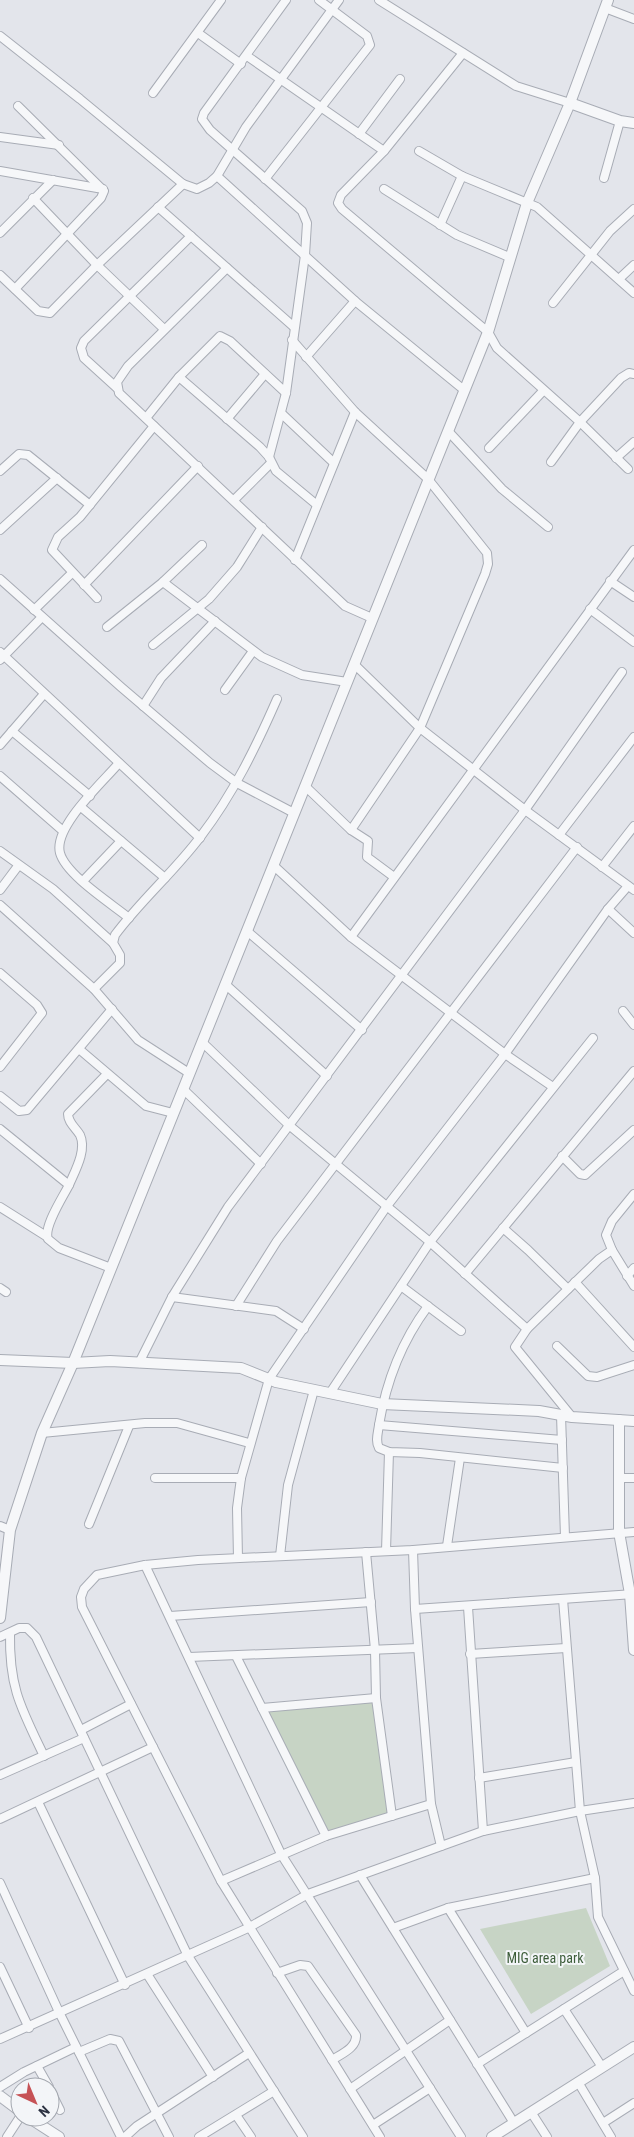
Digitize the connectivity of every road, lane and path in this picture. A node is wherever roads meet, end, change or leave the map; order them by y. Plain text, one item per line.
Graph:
1 (221, 0) edge
2 (286, 0) edge
3 (319, 0) edge
4 (339, 0) edge
5 (379, 0) edge
6 (606, 4) edge
7 (332, 10) junction
8 (634, 19) edge
9 (198, 33) junction
10 (0, 36) edge
11 (463, 53) junction
12 (247, 56) junction
13 (241, 64) junction
14 (400, 79) dead end
15 (280, 81) junction
16 (153, 93) dead end
17 (570, 103) junction
18 (18, 106) dead end
19 (322, 109) junction
20 (620, 121) junction
21 (634, 123) edge
22 (359, 134) junction
23 (0, 136) edge
24 (59, 145) junction
25 (233, 151) junction
26 (384, 151) junction
27 (419, 152) dead end
28 (0, 170) edge
29 (217, 176) junction
30 (462, 176) junction
31 (604, 178) dead end
32 (265, 179) junction
33 (53, 180) junction
34 (183, 184) junction
35 (104, 189) junction
36 (384, 189) dead end
37 (33, 198) junction
38 (527, 203) junction
39 (158, 207) junction
40 (634, 210) edge
41 (440, 225) junction
42 (0, 233) edge
43 (66, 233) junction
44 (191, 236) junction
45 (591, 253) junction
46 (305, 255) junction
47 (510, 257) junction
48 (97, 265) junction
49 (634, 265) edge
50 (227, 268) junction
51 (0, 275) edge
52 (619, 279) junction
53 (15, 289) junction
54 (634, 293) edge
55 (130, 296) junction
56 (355, 302) junction
57 (553, 303) dead end
58 (294, 327) junction
59 (164, 329) junction
60 (488, 332) junction
61 (292, 340) junction
62 (306, 357) junction
63 (265, 374) junction
64 (634, 374) edge
65 (179, 377) junction
66 (117, 388) junction
67 (464, 390) junction
68 (543, 391) junction
69 (286, 393) junction
70 (355, 412) junction
71 (282, 414) junction
72 (146, 418) junction
73 (227, 419) junction
74 (580, 422) junction
75 (154, 426) junction
76 (448, 430) junction
77 (634, 442) edge
78 (489, 448) dead end
79 (616, 458) junction
80 (270, 460) junction
81 (552, 462) dead end
82 (334, 463) junction
83 (198, 466) junction
84 (628, 470) dead end
85 (0, 471) edge
86 (57, 478) junction
87 (428, 479) junction
88 (234, 500) junction
89 (90, 505) junction
90 (317, 505) junction
91 (262, 527) junction
92 (548, 527) dead end
93 (0, 530) edge
94 (202, 544) dead end
95 (634, 550) edge
96 (295, 560) junction
97 (72, 573) junction
98 (0, 579) edge
99 (610, 581) junction
100 (162, 582) junction
101 (84, 585) junction
102 (634, 597) edge
103 (97, 598) dead end
104 (200, 609) junction
105 (590, 609) junction
106 (34, 610) junction
107 (42, 617) junction
108 (372, 618) junction
109 (215, 621) junction
110 (107, 627) dead end
111 (634, 642) edge
112 (153, 645) dead end
113 (253, 651) junction
114 (1, 656) edge
115 (354, 664) junction
116 (622, 672) dead end
117 (347, 682) junction
118 (225, 690) dead end
119 (44, 694) junction
120 (277, 699) dead end
121 (143, 706) junction
122 (420, 728) junction
123 (12, 731) junction
124 (634, 737) edge
125 (0, 746) edge
126 (119, 763) junction
127 (472, 768) junction
128 (0, 776) edge
129 (237, 783) junction
130 (305, 786) junction
131 (90, 796) junction
132 (81, 807) junction
133 (526, 810) junction
134 (294, 813) junction
135 (634, 826) edge
136 (351, 830) junction
137 (63, 831) junction
138 (559, 835) junction
139 (200, 838) junction
140 (121, 841) junction
141 (577, 848) junction
142 (0, 851) edge
143 (273, 865) junction
144 (18, 866) junction
145 (602, 867) junction
146 (394, 877) junction
147 (165, 878) junction
148 (83, 881) junction
149 (631, 888) edge
150 (0, 890) edge
151 (0, 905) edge
152 (611, 911) junction
153 (130, 918) junction
154 (247, 931) junction
155 (634, 933) edge
156 (351, 937) junction
157 (113, 943) junction
158 (1, 976) edge
159 (403, 976) junction
160 (225, 984) junction
161 (94, 989) junction
162 (112, 1010) junction
163 (623, 1011) dead end
164 (451, 1013) junction
165 (634, 1025) edge
166 (362, 1030) junction
167 (593, 1038) dead end
168 (202, 1042) junction
169 (79, 1049) junction
170 (505, 1054) junction
171 (0, 1067) edge
172 (634, 1071) edge
173 (190, 1073) junction
174 (107, 1074) junction
175 (327, 1076) junction
176 (553, 1087) junction
177 (183, 1090) junction
178 (0, 1096) edge
179 (173, 1113) junction
180 (290, 1126) junction
181 (0, 1129) edge
182 (634, 1130) edge
183 (561, 1158) junction
184 (261, 1164) junction
185 (335, 1164) junction
186 (69, 1185) junction
187 (634, 1194) edge
188 (387, 1206) junction
189 (0, 1207) edge
190 (503, 1228) junction
191 (46, 1236) junction
192 (430, 1242) junction
193 (612, 1250) junction
194 (111, 1268) junction
195 (634, 1268) edge
196 (465, 1274) junction
197 (627, 1276) junction
198 (576, 1282) junction
199 (401, 1286) junction
200 (634, 1286) edge
201 (568, 1289) junction
202 (172, 1297) junction
203 (236, 1306) junction
204 (428, 1306) junction
205 (304, 1329) junction
206 (527, 1329) junction
207 (461, 1331) dead end
208 (557, 1346) dead end
209 (634, 1347) edge
210 (0, 1360) edge
211 (72, 1363) junction
212 (139, 1363) junction
213 (634, 1366) edge
214 (269, 1379) junction
215 (314, 1390) junction
216 (330, 1393) junction
217 (382, 1404) junction
218 (561, 1415) junction
219 (572, 1417) junction
220 (618, 1420) junction
221 (634, 1421) edge
222 (379, 1425) junction
223 (129, 1426) junction
224 (42, 1434) junction
225 (562, 1440) junction
226 (250, 1443) junction
227 (389, 1452) junction
228 (460, 1458) junction
229 (563, 1468) junction
230 (155, 1478) dead end
231 (241, 1478) junction
232 (619, 1478) junction
233 (634, 1478) edge
234 (89, 1524) dead end
235 (0, 1526) edge
236 (10, 1530) junction
237 (619, 1532) junction
238 (634, 1532) edge
239 (565, 1536) junction
240 (447, 1546) junction
241 (413, 1550) junction
242 (366, 1552) junction
243 (386, 1552) junction
244 (280, 1556) junction
245 (238, 1558) junction
246 (145, 1565) junction
247 (632, 1594) edge
248 (563, 1599) junction
249 (371, 1602) junction
250 (468, 1607) junction
251 (415, 1610) junction
252 (170, 1616) junction
253 (0, 1618) edge
254 (10, 1633) junction
255 (0, 1637) edge
256 (418, 1648) junction
257 (566, 1648) junction
258 (375, 1650) junction
259 (634, 1650) edge
260 (470, 1654) junction
261 (236, 1656) junction
262 (189, 1657) junction
263 (376, 1698) junction
264 (131, 1704) junction
265 (262, 1708) junction
266 (81, 1730) junction
267 (84, 1738) junction
268 (153, 1747) junction
269 (44, 1756) junction
270 (576, 1762) junction
271 (101, 1772) junction
272 (0, 1775) edge
273 (479, 1778) junction
274 (38, 1802) junction
275 (634, 1803) edge
276 (431, 1804) junction
277 (580, 1811) junction
278 (392, 1816) junction
279 (0, 1819) edge
280 (483, 1831) junction
281 (326, 1836) junction
282 (441, 1846) junction
283 (281, 1854) junction
284 (360, 1875) junction
285 (595, 1878) junction
286 (221, 1881) junction
287 (0, 1883) edge
288 (308, 1894) junction
289 (448, 1908) junction
290 (248, 1928) junction
291 (393, 1928) junction
292 (188, 1956) junction
293 (0, 1967) edge
294 (624, 1971) junction
295 (147, 1974) junction
296 (277, 1974) junction
297 (125, 1985) junction
298 (9, 1986) junction
299 (0, 1990) edge
300 (634, 1991) edge
301 (564, 2009) junction
302 (59, 2012) junction
303 (450, 2020) junction
304 (29, 2028) junction
305 (526, 2033) junction
306 (0, 2039) edge
307 (634, 2047) edge
308 (78, 2049) junction
309 (406, 2050) junction
310 (249, 2053) junction
311 (332, 2060) junction
312 (477, 2064) junction
313 (38, 2066) junction
314 (602, 2067) junction
315 (44, 2077) edge
316 (213, 2077) junction
317 (578, 2082) junction
318 (0, 2088) edge
319 (430, 2088) junction
320 (350, 2089) junction
321 (274, 2091) junction
322 (634, 2103) edge
323 (531, 2112) junction
324 (156, 2114) junction
325 (236, 2115) junction
326 (514, 2123) junction
327 (603, 2123) junction
328 (373, 2125) junction
329 (44, 2127) edge
330 (59, 2137) edge
331 (121, 2137) edge
332 (125, 2137) edge
333 (169, 2137) edge
334 (199, 2137) edge
335 (251, 2137) edge
336 (303, 2137) edge
337 (380, 2137) edge
338 (461, 2137) edge
339 (492, 2137) edge
340 (547, 2137) edge
341 (611, 2137) edge

1 - 9 street
2 - 12 street
3 - 7 street
4 - 7 street
5 - 11 street
6 - 8 street
6 - 17 street
7 - 15 street
7 - 19 street
9 - 13 street
9 - 16 street
10 - 34 street
11 - 17 street
11 - 26 street
12 - 13 street
12 - 15 street
13 - 25 street
14 - 22 street
15 - 19 street
15 - 25 street
17 - 20 street
17 - 38 street
18 - 24 street
19 - 22 street
19 - 32 street
20 - 21 street
20 - 31 street
22 - 26 street
23 - 24 street
24 - 35 street
25 - 29 street
25 - 32 street
26 - 60 street
27 - 30 street
28 - 33 street
29 - 34 street
29 - 46 street
30 - 38 street
30 - 41 street
32 - 46 street
33 - 35 street
33 - 37 street
34 - 39 street
35 - 43 street
36 - 41 street
37 - 42 street
37 - 43 street
38 - 45 street
38 - 47 street
39 - 44 street
39 - 48 street
40 - 45 street
41 - 47 street
43 - 48 street
43 - 53 street
44 - 50 street
44 - 55 street
45 - 52 street
45 - 57 street
46 - 56 street
46 - 58 street
47 - 60 street
48 - 53 street
48 - 55 street
49 - 52 street
50 - 58 street
50 - 59 street
51 - 53 street
52 - 54 street
55 - 59 street
55 - 66 street
56 - 62 street
56 - 67 street
58 - 61 street
59 - 66 street
60 - 67 street
60 - 68 street
61 - 62 street
61 - 69 street
62 - 70 street
63 - 65 street
63 - 69 street
63 - 73 street
64 - 74 street
65 - 72 street
65 - 73 street
66 - 72 street
67 - 76 street
68 - 74 street
68 - 78 street
69 - 71 street
70 - 82 street
70 - 87 street
71 - 80 street
71 - 82 street
72 - 75 street
73 - 80 street
74 - 79 street
74 - 81 street
75 - 83 street
75 - 89 street
76 - 87 street
76 - 92 street
77 - 79 street
79 - 84 street
80 - 88 street
80 - 90 street
82 - 90 street
83 - 88 street
83 - 101 street
85 - 86 street
86 - 89 street
86 - 93 street
87 - 108 street
87 - 122 street
88 - 91 street
89 - 97 street
90 - 96 street
91 - 96 street
91 - 104 street
94 - 100 street
95 - 99 street
96 - 108 street
97 - 101 street
97 - 106 street
98 - 106 street
99 - 102 street
99 - 105 street
100 - 104 street
100 - 110 street
101 - 103 street
104 - 109 street
104 - 112 street
105 - 111 street
105 - 127 street
106 - 107 street
107 - 114 street
107 - 121 street
108 - 115 street
109 - 113 street
109 - 121 street
113 - 117 street
113 - 118 street
114 - 119 street
115 - 117 street
115 - 122 street
116 - 133 street
117 - 130 street
119 - 123 street
119 - 126 street
120 - 129 street
121 - 129 street
122 - 127 street
122 - 136 street
123 - 125 street
123 - 131 street
124 - 138 street
126 - 131 street
126 - 139 street
127 - 133 street
127 - 146 street
128 - 137 street
129 - 134 street
129 - 139 street
130 - 134 street
130 - 136 street
131 - 132 street
132 - 137 street
132 - 140 street
133 - 138 street
133 - 159 street
134 - 143 street
135 - 145 street
136 - 146 street
137 - 148 street
138 - 141 street
139 - 147 street
140 - 147 street
140 - 148 street
141 - 145 street
141 - 164 street
142 - 144 street
143 - 154 street
143 - 156 street
144 - 150 street
144 - 157 street
145 - 149 street
146 - 156 street
147 - 153 street
148 - 153 street
149 - 152 street
151 - 161 street
152 - 155 street
152 - 170 street
153 - 157 street
154 - 160 street
154 - 166 street
156 - 159 street
157 - 161 street
158 - 171 street
159 - 164 street
159 - 166 street
160 - 168 street
160 - 175 street
161 - 162 street
162 - 169 street
162 - 173 street
163 - 165 street
164 - 170 street
164 - 185 street
166 - 175 street
167 - 176 street
168 - 173 street
168 - 180 street
169 - 174 street
169 - 178 street
170 - 176 street
170 - 188 street
172 - 183 street
173 - 177 street
174 - 179 street
174 - 186 street
175 - 180 street
176 - 192 street
177 - 179 street
177 - 184 street
179 - 194 street
180 - 184 street
180 - 185 street
181 - 186 street
182 - 183 street
183 - 190 street
184 - 202 street
185 - 188 street
185 - 203 street
186 - 191 street
187 - 193 street
188 - 192 street
188 - 205 street
189 - 191 street
190 - 196 street
190 - 201 street
191 - 194 street
192 - 196 street
192 - 199 street
193 - 197 street
193 - 198 street
194 - 211 street
195 - 197 street
196 - 206 street
197 - 200 street
198 - 201 street
198 - 209 street
199 - 204 street
199 - 216 street
201 - 206 street
202 - 203 street
202 - 212 street
203 - 205 street
204 - 207 street
204 - 217 street
205 - 214 street
206 - 219 street
208 - 213 street
210 - 211 street
211 - 212 street
211 - 224 street
212 - 214 street
214 - 215 street
214 - 226 street
215 - 216 street
215 - 244 street
216 - 217 street
217 - 218 street
217 - 222 street
218 - 219 street
218 - 225 street
219 - 220 street
220 - 221 street
220 - 232 street
222 - 225 street
222 - 227 street
223 - 224 street
223 - 226 street
223 - 234 street
224 - 236 street
225 - 229 street
226 - 231 street
227 - 228 street
227 - 243 street
228 - 229 street
228 - 240 street
229 - 239 street
230 - 231 street
231 - 245 street
232 - 233 street
232 - 237 street
235 - 236 street
236 - 253 street
237 - 238 street
237 - 239 street
237 - 247 street
239 - 240 street
240 - 241 street
241 - 243 street
241 - 251 street
242 - 243 street
242 - 244 street
242 - 249 street
244 - 245 street
245 - 246 street
246 - 252 street
246 - 264 street
247 - 248 street
247 - 259 street
248 - 250 street
248 - 257 street
249 - 252 street
249 - 258 street
250 - 251 street
250 - 260 street
251 - 256 street
252 - 262 street
254 - 255 street
254 - 266 street
254 - 269 street
256 - 258 street
256 - 276 street
257 - 260 street
257 - 270 street
258 - 261 street
258 - 263 street
260 - 273 street
261 - 262 street
261 - 265 street
262 - 283 street
263 - 265 street
263 - 278 street
264 - 266 street
264 - 268 street
265 - 281 street
266 - 267 street
267 - 269 street
267 - 271 street
268 - 271 street
268 - 286 street
269 - 272 street
270 - 273 street
270 - 277 street
271 - 274 street
271 - 292 street
273 - 280 street
274 - 279 street
274 - 297 street
275 - 277 street
276 - 278 street
276 - 282 street
277 - 280 street
277 - 285 street
278 - 281 street
280 - 282 street
281 - 283 street
282 - 284 street
283 - 286 street
283 - 288 street
284 - 288 street
284 - 291 street
285 - 289 street
285 - 294 street
286 - 290 street
287 - 302 street
288 - 290 street
288 - 309 street
289 - 291 street
289 - 305 street
290 - 292 street
290 - 296 street
291 - 303 street
292 - 295 street
292 - 310 street
293 - 298 street
294 - 300 street
294 - 301 street
295 - 297 street
295 - 316 street
296 - 311 street
296 - 311 street
297 - 302 street
298 - 299 street
298 - 304 street
301 - 305 street
301 - 314 street
302 - 304 street
302 - 308 street
303 - 309 street
303 - 312 street
304 - 306 street
305 - 312 street
307 - 314 street
308 - 313 street
308 - 324 street
308 - 331 street
309 - 319 street
309 - 320 street
310 - 316 street
310 - 321 street
311 - 320 street
312 - 326 street
313 - 315 street
313 - 318 street
314 - 317 street
316 - 324 street
317 - 323 street
317 - 327 street
319 - 328 street
319 - 338 street
320 - 328 street
321 - 325 street
321 - 336 street
322 - 327 street
323 - 326 street
323 - 340 street
324 - 332 street
324 - 333 street
325 - 334 street
325 - 335 street
326 - 339 street
327 - 341 street
328 - 337 street
329 - 330 street

